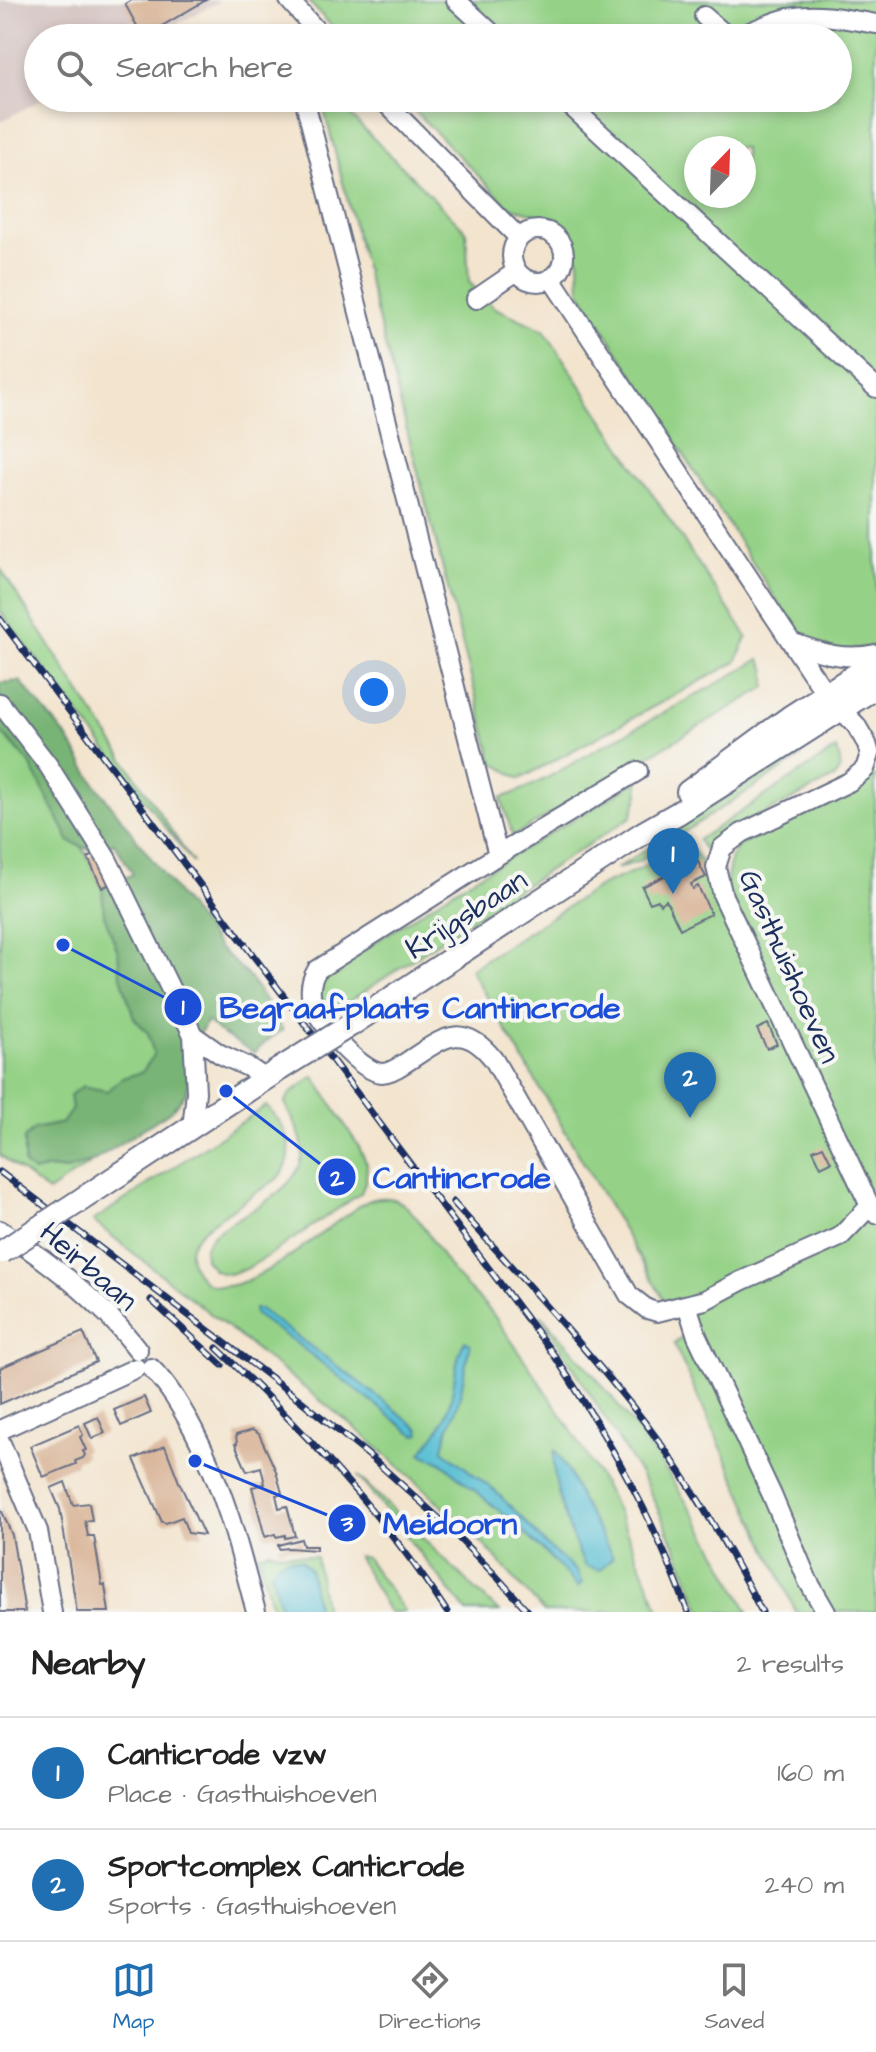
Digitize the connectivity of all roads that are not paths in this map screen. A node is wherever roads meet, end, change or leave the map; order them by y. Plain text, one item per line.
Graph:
1 (289, 0) edge
2 (456, 0) edge
3 (704, 16) dead end
4 (310, 24) edge
5 (482, 24) edge
6 (714, 24) edge
7 (772, 24) edge
8 (876, 24) edge
9 (308, 112) edge
10 (395, 112) edge
11 (577, 112) edge
12 (519, 238) junction
13 (517, 271) junction
14 (551, 278) junction
15 (476, 299) dead end
16 (876, 388) edge
17 (791, 642) junction
18 (876, 654) edge
19 (876, 662) edge
20 (876, 687) edge
21 (834, 702) junction
22 (0, 703) edge
23 (638, 771) dead end
24 (498, 855) junction
25 (193, 1035) junction
26 (273, 1074) junction
27 (192, 1128) junction
28 (873, 1210) edge
29 (1, 1245) edge
30 (687, 1305) junction
31 (142, 1362) junction
32 (0, 1430) edge
33 (0, 1441) edge
34 (52, 1612) edge
35 (256, 1612) edge
36 (826, 1612) edge

1 - 4 street
2 - 5 street
3 - 6 street
7 - 8 street
9 - 24 street
10 - 12 street
11 - 16 street
12 - 13 street
12 - 14 street
13 - 14 street
13 - 15 street
14 - 17 street
17 - 18 street
17 - 21 street
19 - 21 main road, Krijgsbaan
20 - 21 main road, Krijgsbaan
21 - 26 main road, Krijgsbaan, bridge
21 - 28 street, Gasthuishoeven
22 - 25 street
23 - 24 street
24 - 30 street, Gasthuishoeven
25 - 26 street
25 - 27 street
26 - 27 main road, Krijgsbaan
27 - 29 main road, Krijgsbaan, bridge
28 - 30 street, Gasthuishoeven
29 - 31 street, Heirbaan
30 - 36 street
31 - 32 street
31 - 35 street, Heirbaan
33 - 34 street

